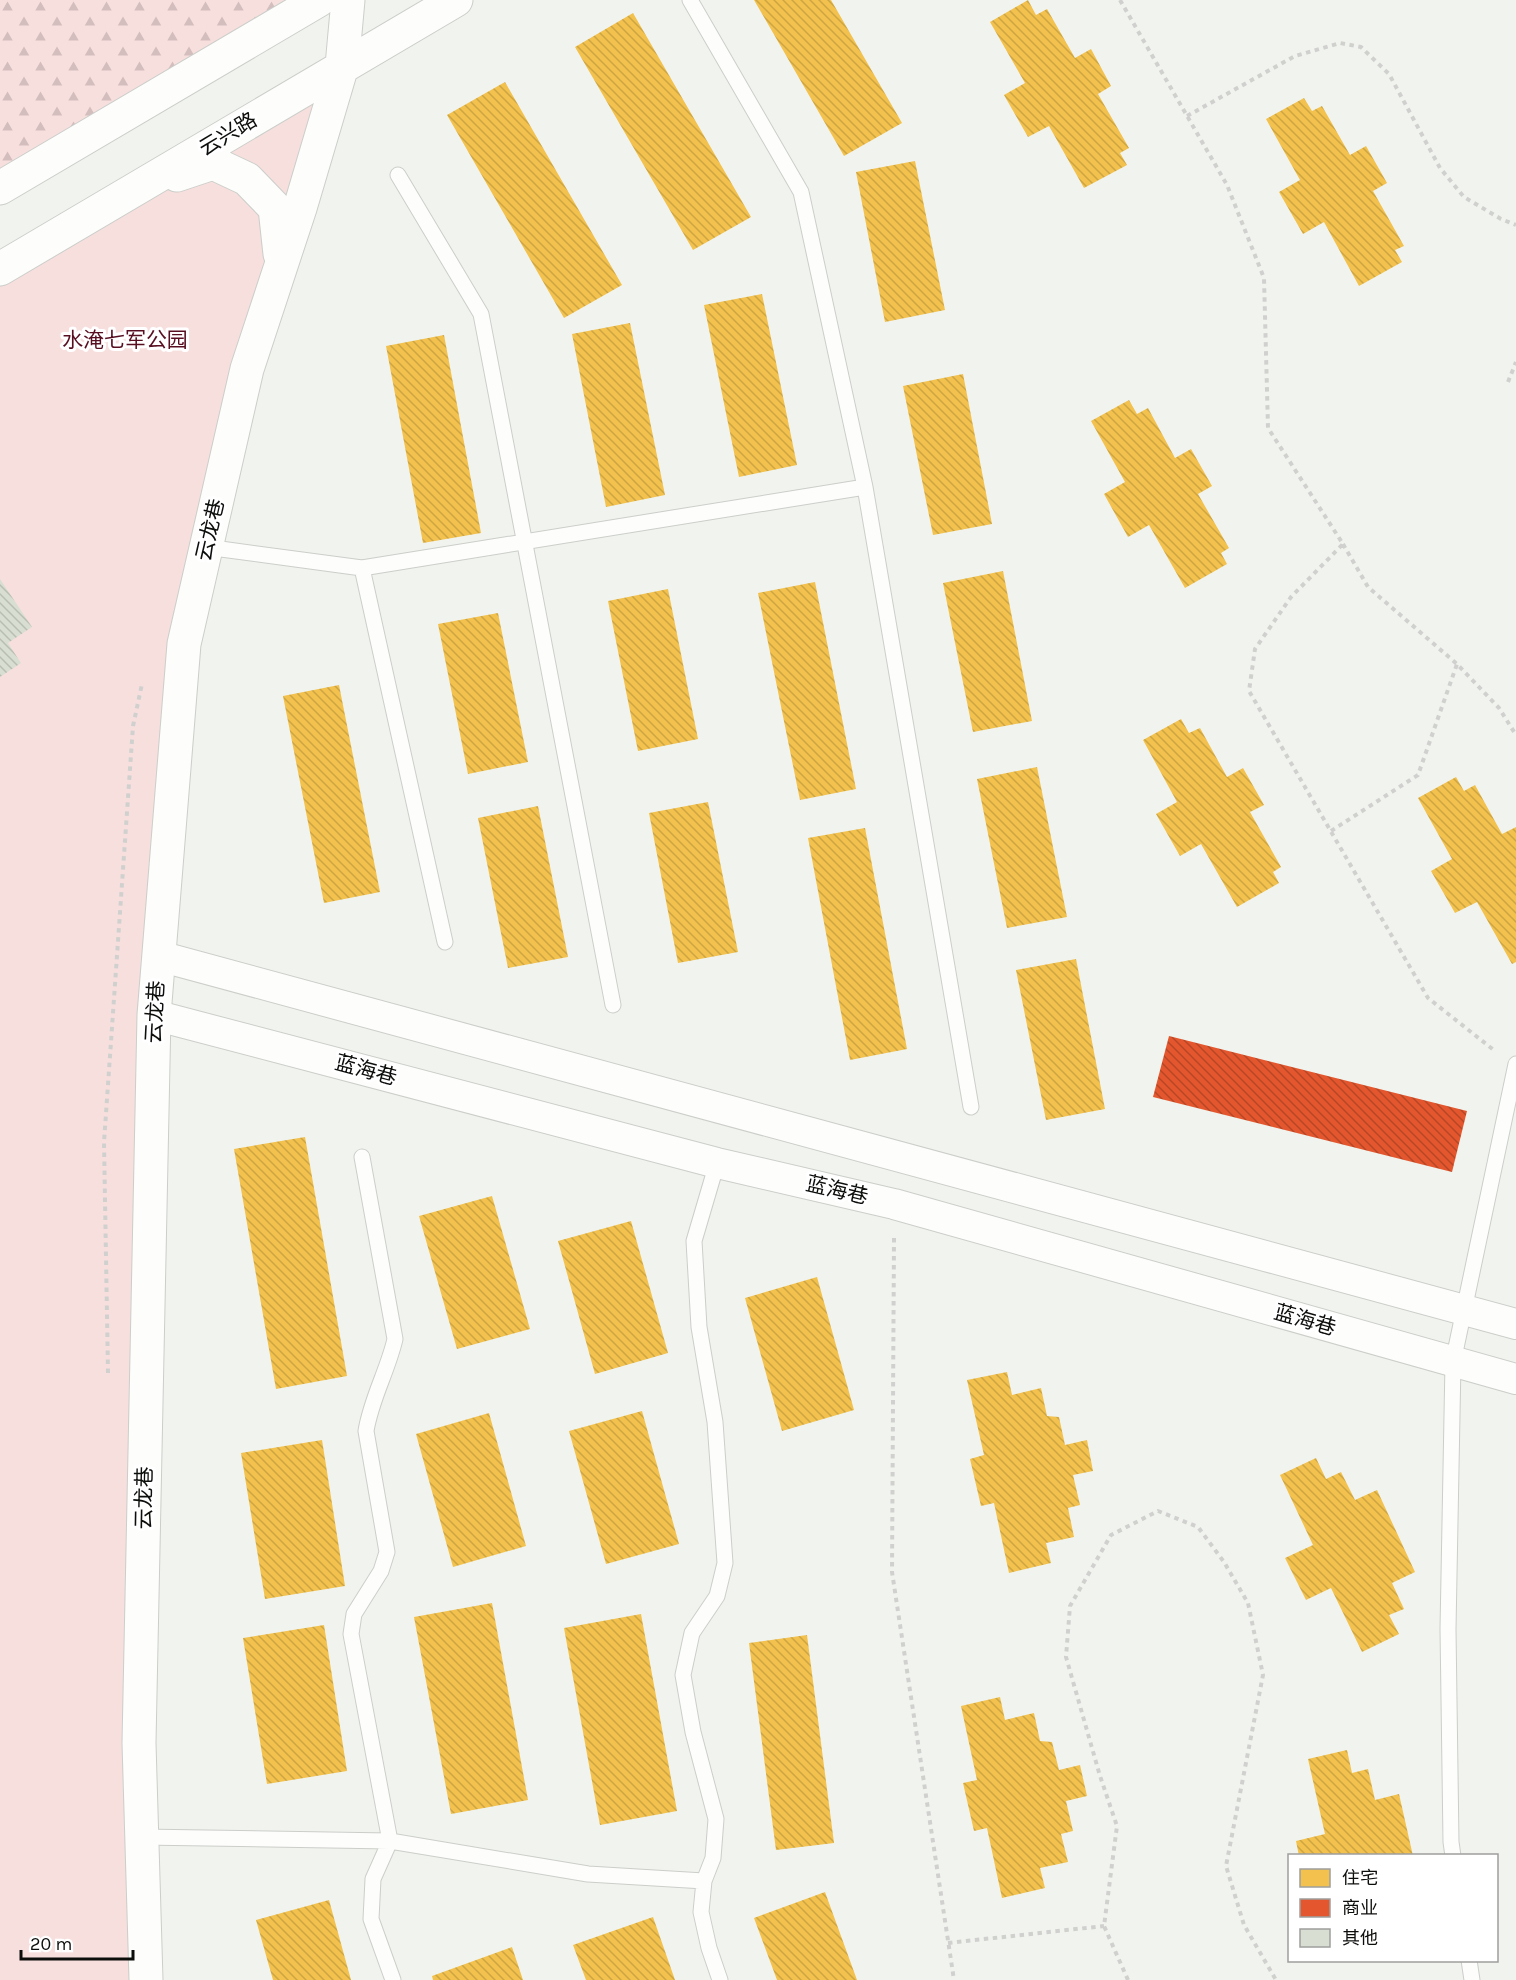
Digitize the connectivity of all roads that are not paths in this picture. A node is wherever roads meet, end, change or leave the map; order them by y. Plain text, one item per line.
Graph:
1 (319, 0) edge
2 (348, 0) edge
3 (456, 0) edge
4 (690, 0) edge
5 (342, 66) junction
6 (398, 175) dead end
7 (138, 187) junction
8 (0, 188) edge
9 (281, 264) junction
10 (0, 269) edge
11 (865, 487) junction
12 (523, 542) junction
13 (206, 548) junction
14 (362, 568) junction
15 (445, 942) dead end
16 (159, 956) junction
17 (613, 1005) dead end
18 (154, 1015) junction
19 (1515, 1065) edge
20 (971, 1107) dead end
21 (362, 1157) dead end
22 (717, 1163) junction
23 (1464, 1309) junction
24 (1516, 1324) edge
25 (1453, 1362) junction
26 (1516, 1379) edge
27 (141, 1837) junction
28 (390, 1841) junction
29 (1453, 1854) edge
30 (704, 1881) junction
31 (1469, 1962) edge
32 (146, 1980) edge
33 (393, 1980) edge
34 (720, 1980) edge
35 (1472, 1980) edge

1 - 8 street
2 - 5 street, 云龙巷
3 - 5 street, 云兴路
4 - 11 lane
5 - 7 street, 云兴路
5 - 9 street, 云龙巷
6 - 12 lane
7 - 9 street
7 - 10 street, 云兴路
9 - 13 street, 云龙巷
11 - 12 lane
11 - 20 lane
12 - 14 lane
12 - 17 lane
13 - 14 lane
13 - 16 street, 云龙巷
14 - 15 lane
16 - 18 street, 云龙巷
16 - 23 street
18 - 22 street, 蓝海巷
18 - 27 street, 云龙巷
19 - 23 lane
21 - 28 lane
22 - 25 street, 蓝海巷
22 - 30 lane
23 - 24 street
23 - 25 lane
25 - 26 street, 蓝海巷
25 - 29 lane
27 - 28 lane
27 - 32 street, 云龙巷
28 - 30 lane
28 - 33 lane
30 - 34 lane
31 - 35 lane

